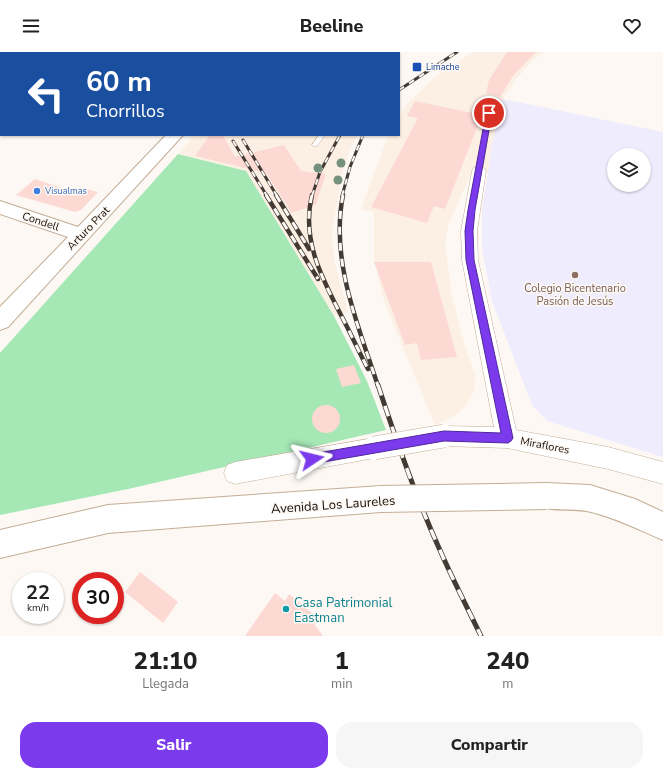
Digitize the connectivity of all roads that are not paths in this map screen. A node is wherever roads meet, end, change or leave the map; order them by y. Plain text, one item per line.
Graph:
1 (489, 113) dead end
2 (174, 136) edge
3 (321, 136) edge
4 (315, 145) dead end
5 (479, 171) joint
6 (0, 207) edge
7 (82, 235) junction
8 (0, 321) edge
9 (508, 438) junction
10 (235, 473) dead end
11 (663, 473) edge
12 (663, 526) edge
13 (0, 544) edge

1 - 5 lane
2 - 7 main road, Arturo Prat
3 - 4 lane
5 - 9 street
6 - 7 main road, Condell
7 - 8 main road, Arturo Prat
9 - 10 street, Miraflores, bridge
9 - 11 street, Miraflores
12 - 13 main road, Avenida Los Laureles, bridge

